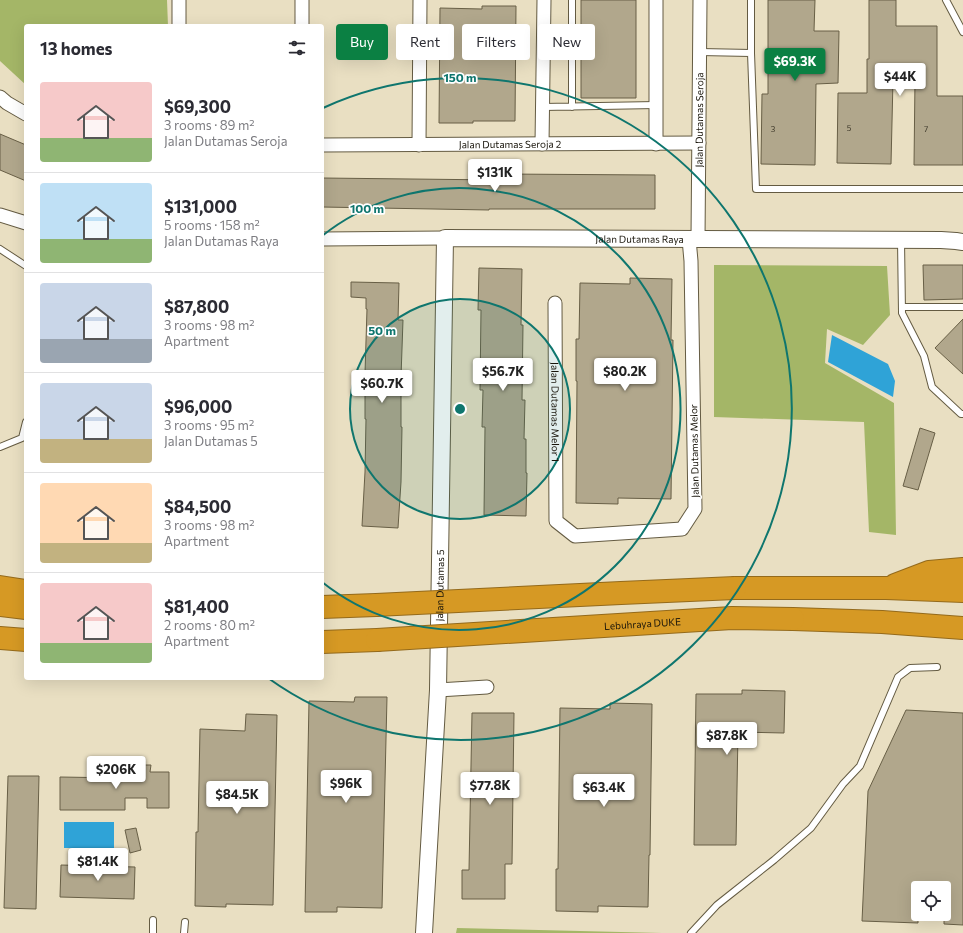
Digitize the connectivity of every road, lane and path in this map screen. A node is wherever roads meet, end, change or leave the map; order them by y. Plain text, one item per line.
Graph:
1 (179, 0) edge
2 (302, 0) edge
3 (420, 0) edge
4 (544, 0) edge
5 (572, 0) edge
6 (656, 0) edge
7 (700, 0) edge
8 (751, 0) edge
9 (946, 0) edge
10 (179, 24) edge
11 (302, 24) edge
12 (963, 32) edge
13 (700, 52) junction
14 (751, 53) junction
15 (0, 97) edge
16 (656, 104) junction
17 (572, 106) junction
18 (543, 107) junction
19 (24, 113) edge
20 (699, 143) junction
21 (542, 144) junction
22 (656, 144) junction
23 (324, 145) edge
24 (419, 145) junction
25 (963, 189) edge
26 (0, 216) edge
27 (24, 222) edge
28 (445, 238) junction
29 (324, 239) edge
30 (694, 239) junction
31 (901, 240) junction
32 (961, 241) edge
33 (0, 249) edge
34 (24, 265) edge
35 (554, 303) dead end
36 (902, 307) junction
37 (963, 307) edge
38 (963, 414) edge
39 (24, 430) edge
40 (0, 448) edge
41 (556, 521) joint
42 (963, 569) edge
43 (0, 587) edge
44 (886, 588) junction
45 (24, 591) edge
46 (963, 591) edge
47 (0, 605) edge
48 (324, 607) edge
49 (24, 608) edge
50 (963, 628) edge
51 (0, 638) edge
52 (24, 640) edge
53 (324, 642) edge
54 (937, 667) dead end
55 (487, 687) dead end
56 (438, 690) junction
57 (153, 920) dead end
58 (185, 922) dead end
59 (153, 933) edge
60 (184, 933) edge
61 (424, 933) edge
62 (691, 933) edge

1 - 10 street
2 - 11 street
3 - 24 street
4 - 18 street
5 - 17 lane
6 - 16 street
7 - 13 street, Jalan Dutamas Seroja
8 - 14 lane
9 - 12 lane
13 - 14 lane
13 - 20 street, Jalan Dutamas Seroja
14 - 25 lane
15 - 19 street
16 - 17 lane
16 - 22 street
17 - 18 lane
18 - 21 street
20 - 22 street, Jalan Dutamas Seroja 2
20 - 30 street, Jalan Dutamas Seroja
21 - 22 street, Jalan Dutamas Seroja 2
21 - 24 street, Jalan Dutamas Seroja 2
23 - 24 street, Jalan Dutamas Seroja 2
26 - 27 street
28 - 29 street, Jalan Dutamas Raya
28 - 30 street, Jalan Dutamas Raya
28 - 56 street, Jalan Dutamas 5
30 - 31 street, Jalan Dutamas Raya
30 - 41 street, Jalan Dutamas Melor
31 - 32 street, Jalan Dutamas Raya
31 - 36 lane
33 - 34 lane
35 - 41 street, Jalan Dutamas Melor 1
36 - 37 lane
36 - 38 lane
39 - 40 lane
42 - 44 highway
43 - 45 highway
44 - 46 highway
44 - 48 highway, bridge
47 - 49 highway
50 - 53 highway, Lebuhraya DUKE, bridge
51 - 52 highway
54 - 62 lane
55 - 56 street
56 - 61 street, Jalan Dutamas 5
57 - 59 lane
58 - 60 lane

